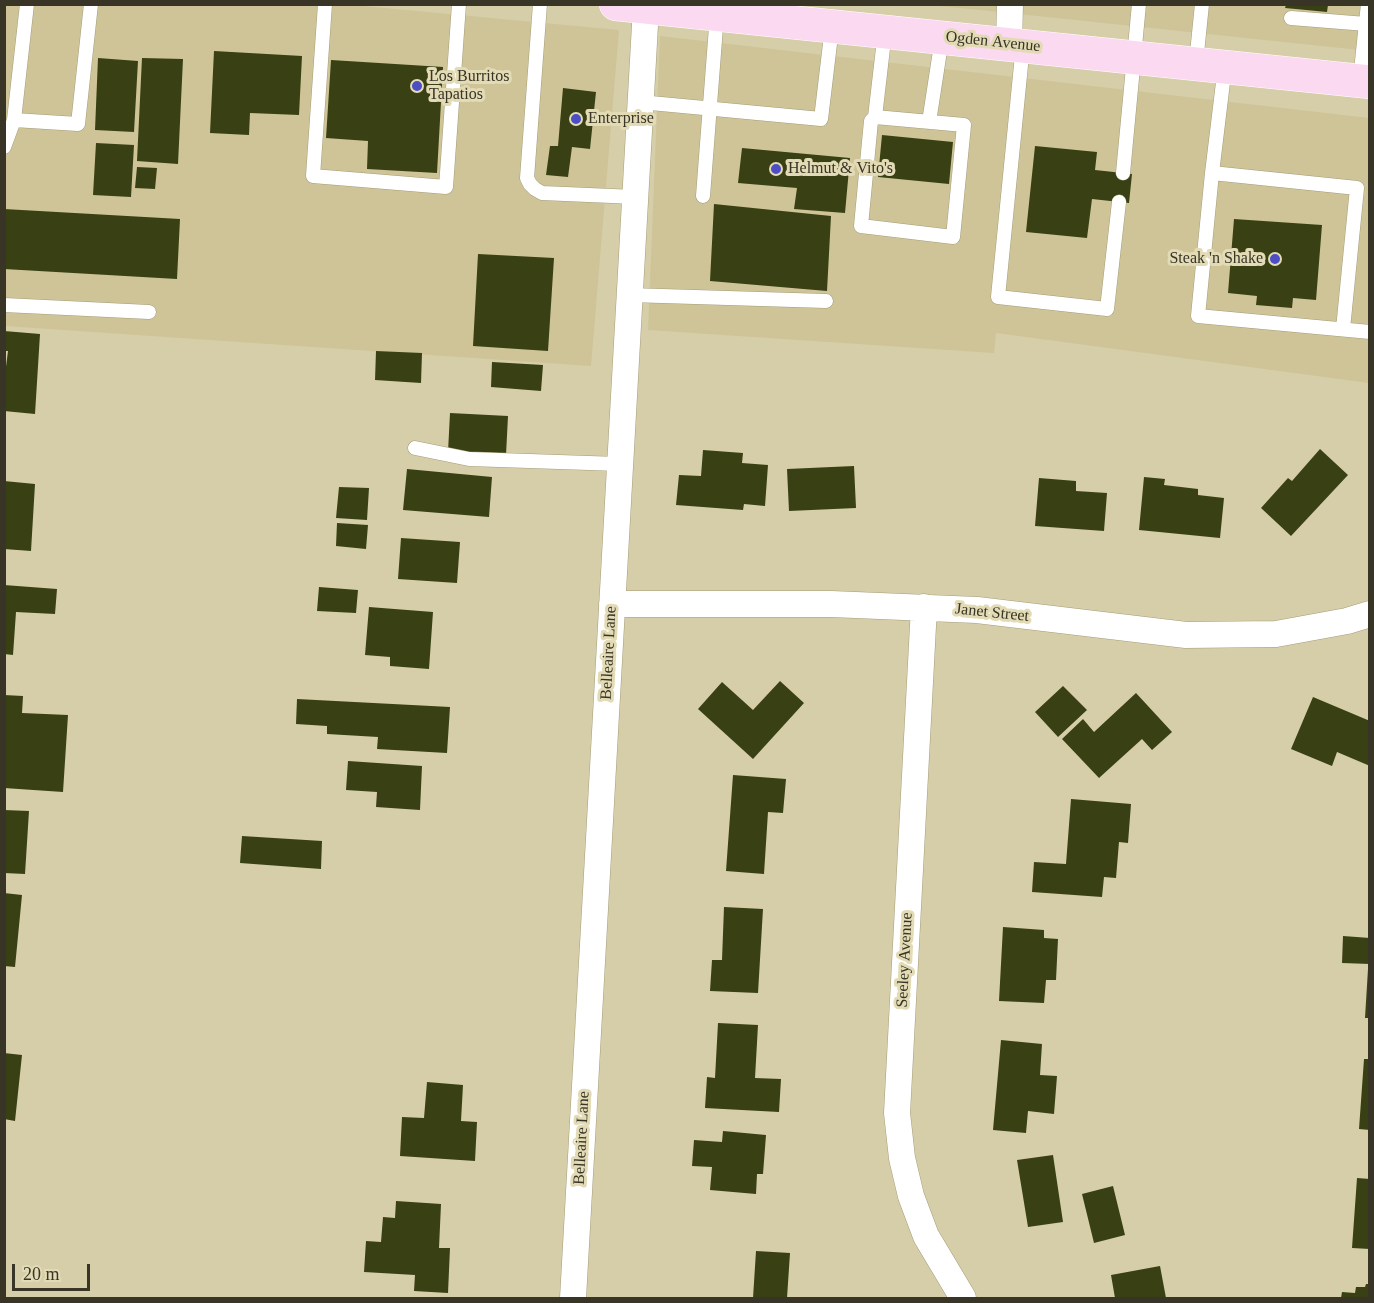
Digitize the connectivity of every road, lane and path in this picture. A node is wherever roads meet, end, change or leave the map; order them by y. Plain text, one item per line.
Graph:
1 (27, 4) edge
2 (91, 4) edge
3 (326, 4) edge
4 (459, 4) edge
5 (540, 4) edge
6 (1010, 4) edge
7 (1139, 4) edge
8 (1202, 4) edge
9 (1368, 4) edge
10 (631, 6) edge
11 (749, 12) edge
12 (1291, 18) dead end
13 (1366, 24) junction
14 (832, 27) junction
15 (885, 31) junction
16 (942, 37) junction
17 (1016, 44) junction
18 (1136, 57) junction
19 (1211, 65) junction
20 (1365, 81) edge
21 (640, 102) junction
22 (711, 107) junction
23 (875, 117) junction
24 (14, 120) junction
25 (929, 122) junction
26 (4, 147) edge
27 (1123, 173) dead end
28 (1212, 173) junction
29 (703, 196) dead end
30 (635, 197) junction
31 (1119, 202) dead end
32 (629, 295) junction
33 (826, 301) dead end
34 (4, 304) edge
35 (149, 312) dead end
36 (1343, 329) junction
37 (1370, 332) edge
38 (416, 448) dead end
39 (619, 464) junction
40 (612, 604) junction
41 (924, 607) junction
42 (1370, 614) edge
43 (573, 1299) edge
44 (963, 1299) edge

1 - 24 lane
2 - 24 lane
3 - 4 lane
5 - 30 lane
6 - 17 street
7 - 18 lane
8 - 19 lane
9 - 13 lane
10 - 11 main road, Ogden Avenue
10 - 21 street, Belleaire Lane
11 - 14 main road, Ogden Avenue
11 - 22 lane
12 - 13 lane
13 - 20 lane
14 - 15 main road, Ogden Avenue
14 - 22 lane
15 - 16 main road, Ogden Avenue
15 - 23 lane
16 - 17 main road, Ogden Avenue
16 - 25 lane
17 - 18 main road, Ogden Avenue
17 - 31 lane
18 - 19 main road, Ogden Avenue
18 - 27 lane
19 - 20 main road, Ogden Avenue
19 - 28 lane
21 - 22 lane
21 - 30 street, Belleaire Lane
22 - 29 lane
23 - 25 lane
23 - 25 lane
24 - 26 lane
28 - 36 lane
28 - 36 lane
30 - 32 street, Belleaire Lane
32 - 33 lane
32 - 39 street, Belleaire Lane
34 - 35 lane
36 - 37 lane
38 - 39 lane
39 - 40 street, Belleaire Lane
40 - 41 street, Janet Street
40 - 43 street, Belleaire Lane
41 - 42 street, Janet Street
41 - 44 street, Seeley Avenue

